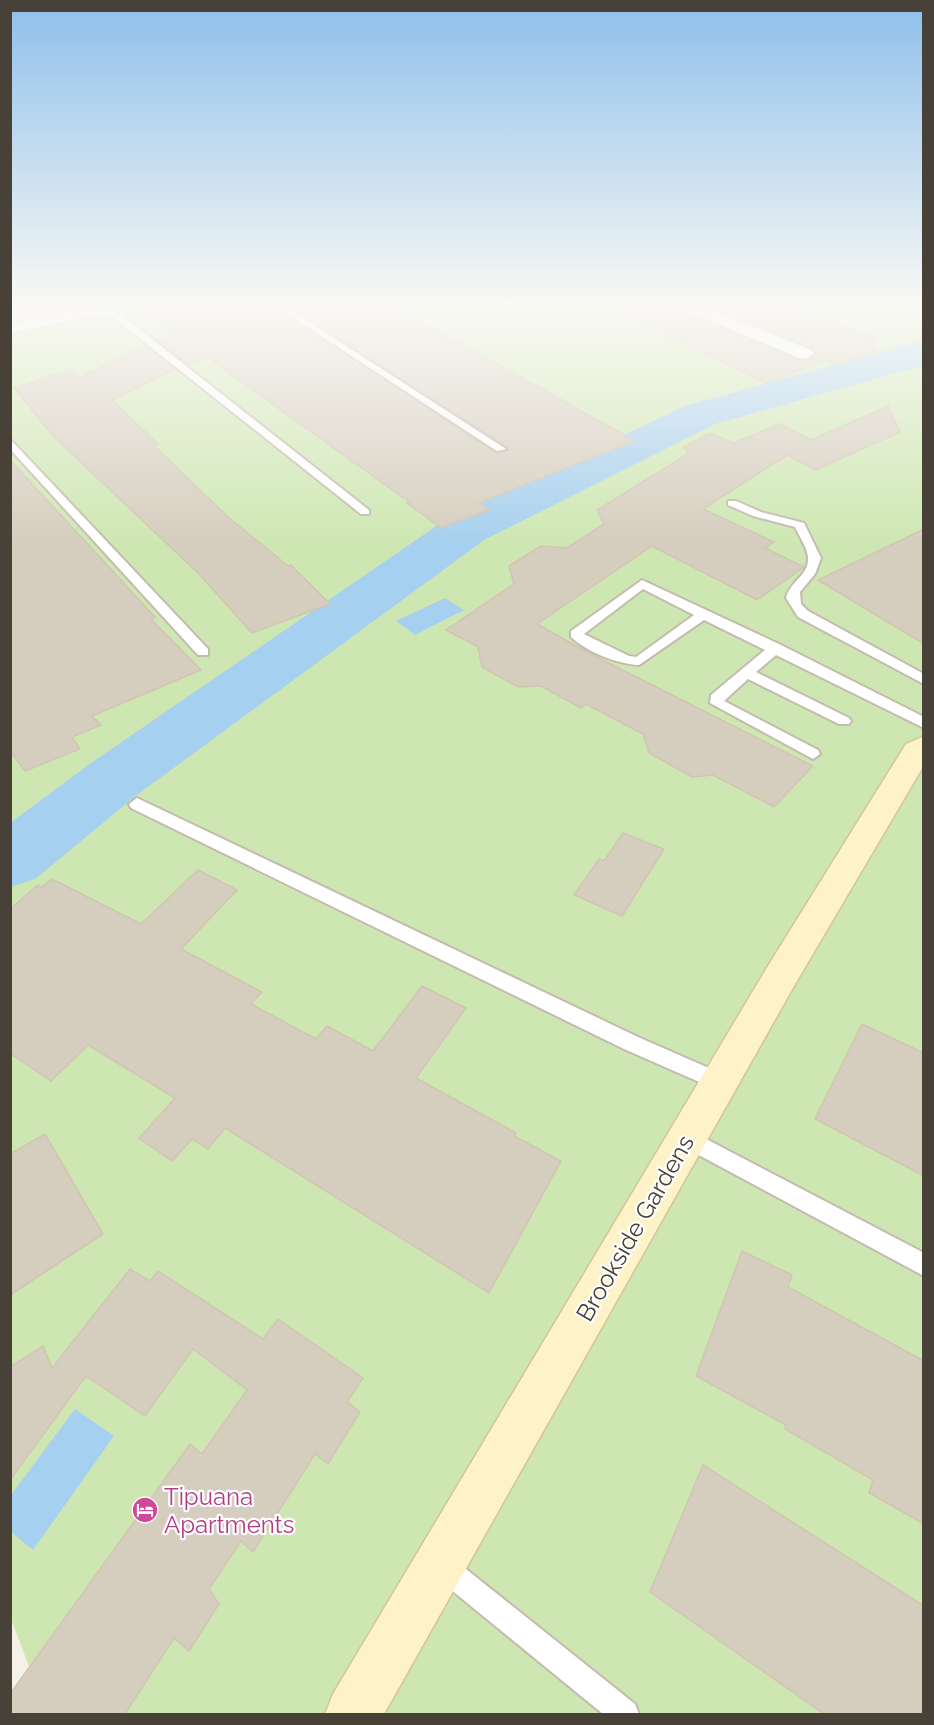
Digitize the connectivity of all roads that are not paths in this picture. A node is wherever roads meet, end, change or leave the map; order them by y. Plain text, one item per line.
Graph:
1 (204, 384) edge
2 (401, 384) edge
3 (10, 442) edge
4 (501, 449) dead end
5 (732, 503) dead end
6 (365, 512) dead end
7 (704, 614) junction
8 (776, 648) junction
9 (203, 652) dead end
10 (747, 673) junction
11 (924, 680) edge
12 (844, 721) dead end
13 (924, 723) edge
14 (924, 746) edge
15 (813, 754) dead end
16 (137, 804) dead end
17 (720, 1082) junction
18 (687, 1138) junction
19 (924, 1265) edge
20 (442, 1565) junction
21 (353, 1714) edge
22 (625, 1714) edge

1 - 6 lane
2 - 4 lane
3 - 9 lane
5 - 11 lane
7 - 7 lane
7 - 8 lane
8 - 10 lane
8 - 13 lane
10 - 12 lane
10 - 15 lane
14 - 17 street, Brookside Gardens
16 - 17 lane
17 - 18 street, Brookside Gardens
18 - 19 lane
18 - 20 street, Brookside Gardens
20 - 21 street, Brookside Gardens
20 - 22 lane

